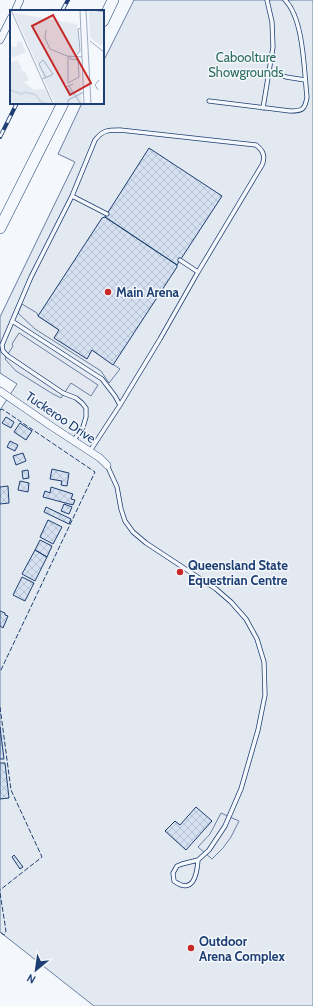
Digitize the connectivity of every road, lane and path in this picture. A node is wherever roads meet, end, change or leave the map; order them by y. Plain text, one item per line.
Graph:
1 (20, 0) edge
2 (113, 0) edge
3 (267, 0) edge
4 (285, 0) edge
5 (15, 10) edge
6 (104, 18) edge
7 (10, 20) edge
8 (0, 40) edge
9 (269, 70) junction
10 (305, 80) junction
11 (209, 101) dead end
12 (62, 104) edge
13 (263, 108) junction
14 (72, 196) junction
15 (107, 214) dead end
16 (0, 228) edge
17 (180, 260) dead end
18 (198, 272) junction
19 (12, 321) junction
20 (0, 392) edge
21 (120, 405) junction
22 (74, 440) junction
23 (90, 451) junction
24 (107, 465) joint
25 (198, 860) junction

1 - 5 street
2 - 6 main road
3 - 9 lane
4 - 10 lane
7 - 8 street
9 - 10 lane
9 - 13 lane
10 - 13 lane
11 - 13 lane
12 - 16 main road
14 - 15 lane
14 - 18 lane
14 - 19 lane
17 - 18 lane
18 - 21 lane
19 - 21 lane
19 - 22 lane
20 - 22 street, Tuckeroo Drive
21 - 23 lane
22 - 23 street, Tuckeroo Drive
23 - 24 street, Tuckeroo Drive
24 - 25 lane
25 - 25 lane

